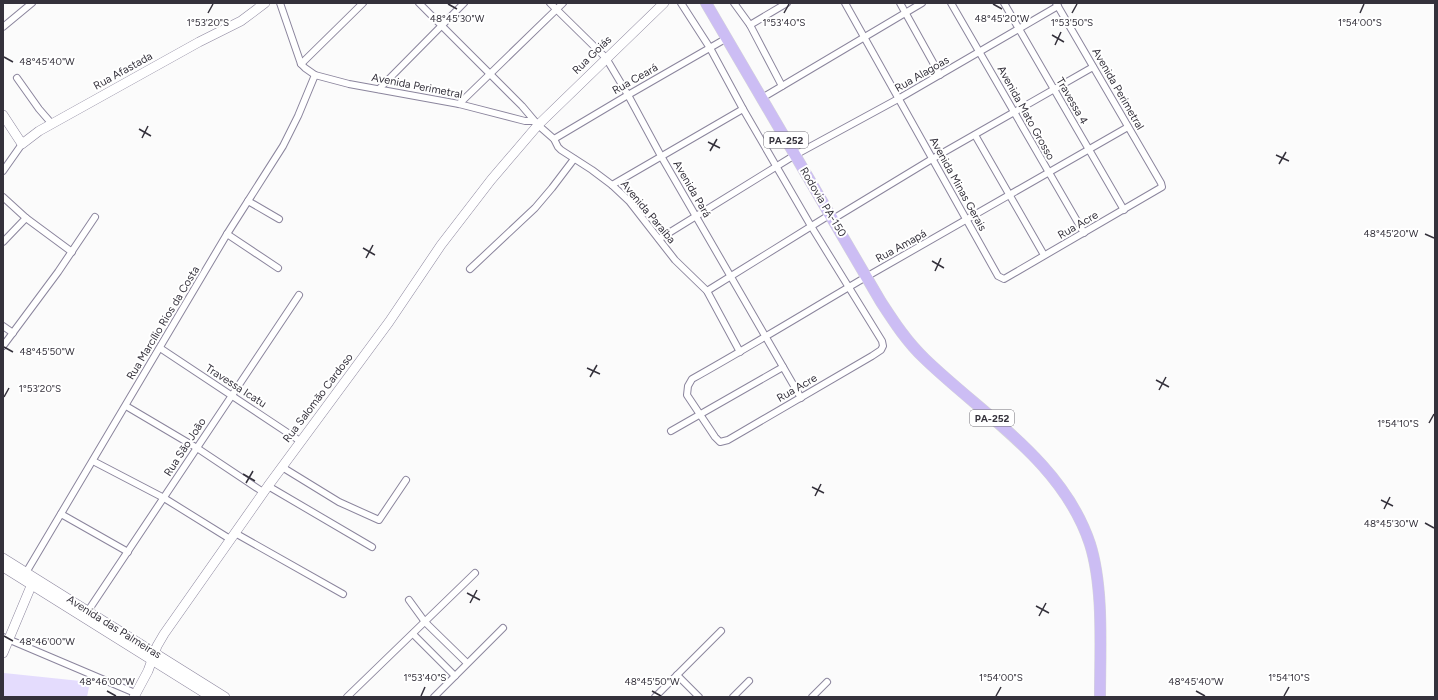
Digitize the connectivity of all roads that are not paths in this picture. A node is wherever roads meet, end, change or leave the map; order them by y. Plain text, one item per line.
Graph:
1 (32, 3) edge
2 (265, 3) edge
3 (280, 3) edge
4 (363, 3) edge
5 (418, 3) edge
6 (464, 3) edge
7 (550, 3) edge
8 (564, 3) edge
9 (664, 3) edge
10 (680, 3) edge
11 (706, 3) edge
12 (734, 3) edge
13 (787, 3) edge
14 (845, 3) edge
15 (900, 3) edge
16 (922, 3) edge
17 (951, 3) edge
18 (1004, 3) edge
19 (1057, 4) edge
20 (557, 10) junction
21 (905, 13) junction
22 (750, 25) junction
23 (441, 26) junction
24 (3, 27) edge
25 (1018, 29) junction
26 (863, 37) junction
27 (728, 38) junction
28 (710, 48) junction
29 (980, 52) junction
30 (606, 58) junction
31 (301, 64) junction
32 (1093, 67) junction
33 (315, 75) junction
34 (490, 75) junction
35 (940, 75) junction
36 (17, 78) dead end
37 (782, 86) junction
38 (379, 88) junction
39 (1054, 89) junction
40 (628, 95) junction
41 (762, 98) junction
42 (898, 99) junction
43 (459, 104) junction
44 (743, 110) junction
45 (1014, 112) junction
46 (3, 115) edge
47 (536, 123) junction
48 (52, 124) junction
49 (1128, 127) junction
50 (975, 134) junction
51 (554, 139) junction
52 (22, 144) junction
53 (1089, 150) junction
54 (795, 155) junction
55 (661, 156) junction
56 (574, 159) junction
57 (932, 159) junction
58 (777, 166) junction
59 (3, 171) edge
60 (1049, 173) junction
61 (612, 184) junction
62 (1162, 185) joint
63 (1010, 196) junction
64 (3, 197) edge
65 (248, 201) junction
66 (1124, 210) junction
67 (95, 216) dead end
68 (696, 216) junction
69 (832, 217) junction
70 (26, 218) junction
71 (279, 219) dead end
72 (967, 220) junction
73 (812, 226) junction
74 (1084, 233) junction
75 (227, 234) junction
76 (659, 239) junction
77 (3, 242) edge
78 (72, 252) junction
79 (1044, 255) junction
80 (278, 268) dead end
81 (470, 269) dead end
82 (731, 276) junction
83 (866, 277) junction
84 (1001, 278) joint
85 (850, 287) junction
86 (707, 291) junction
87 (299, 295) dead end
88 (3, 326) edge
89 (13, 332) junction
90 (766, 337) junction
91 (3, 346) edge
92 (160, 348) junction
93 (740, 352) junction
94 (783, 367) junction
95 (232, 395) junction
96 (800, 398) junction
97 (126, 406) junction
98 (700, 415) junction
99 (671, 431) dead end
100 (300, 441) junction
101 (197, 448) junction
102 (93, 461) junction
103 (282, 467) junction
104 (406, 480) dead end
105 (265, 489) junction
106 (164, 498) junction
107 (61, 514) junction
108 (233, 536) junction
109 (372, 547) dead end
110 (128, 552) junction
111 (3, 558) edge
112 (3, 567) edge
113 (475, 574) dead end
114 (24, 576) junction
115 (33, 581) junction
116 (343, 594) dead end
117 (409, 600) dead end
118 (88, 611) junction
119 (425, 622) junction
120 (502, 628) dead end
121 (721, 631) dead end
122 (413, 634) junction
123 (6, 638) edge
124 (3, 654) edge
125 (153, 656) junction
126 (467, 663) junction
127 (677, 675) junction
128 (455, 676) junction
129 (749, 681) dead end
130 (826, 682) dead end
131 (136, 696) edge
132 (211, 697) edge
133 (225, 697) edge
134 (347, 697) edge
135 (434, 697) edge
136 (655, 697) edge
137 (699, 697) edge
138 (733, 697) edge
139 (812, 697) edge
140 (1100, 697) edge

1 - 24 street
2 - 48 street, Rua Afastada
3 - 31 street
4 - 31 street
5 - 23 street, Avenida Paraíba
6 - 23 street
7 - 20 street, Avenida Pará
8 - 20 street
9 - 30 street, Rua Goiás
10 - 28 street
11 - 27 highway, Rodovia PA-150 / PA-252
12 - 22 street
13 - 22 street
14 - 26 street
15 - 21 street
16 - 21 street
17 - 29 street, Avenida Mato Grosso
18 - 25 street, Travessa 4
19 - 25 street, Rua Alagoas
19 - 32 street, Avenida Perimetral
20 - 30 street, Avenida Pará
20 - 34 street
21 - 26 street
21 - 35 street
22 - 37 street
23 - 34 street, Avenida Paraíba
23 - 38 street
25 - 29 street, Rua Alagoas
25 - 39 street, Travessa 4
26 - 37 street
26 - 42 street
27 - 28 street, Rua Ceará
27 - 41 highway, Rodovia PA-150 / PA-252
28 - 40 street, Rua Ceará
28 - 44 street
29 - 35 street, Rua Alagoas
29 - 45 street, Avenida Mato Grosso
30 - 40 street, Avenida Pará
30 - 47 street, Rua Goiás
31 - 33 street, Avenida Perimetral
32 - 39 street
32 - 49 street, Avenida Perimetral
33 - 38 street, Avenida Perimetral
33 - 65 street, Rua Marcílio Rios da Costa
34 - 43 street
34 - 47 street, Avenida Paraíba
35 - 42 street, Rua Alagoas
36 - 48 street
37 - 41 street
38 - 43 street, Avenida Perimetral
39 - 45 street
39 - 53 street, Travessa 4
40 - 51 street, Rua Ceará
40 - 55 street, Avenida Pará
41 - 54 highway, Rodovia PA-150 / PA-252
42 - 54 street, Rua Alagoas
42 - 57 street, Avenida Minas Gerais
43 - 47 street, Avenida Perimetral
44 - 55 street
44 - 58 street
45 - 50 street
45 - 60 street, Avenida Mato Grosso
46 - 52 street
47 - 51 street, Avenida Paraíba
47 - 100 street, Rua Salomão Cardoso
48 - 52 street, Rua Afastada
49 - 53 street, Rua Amapá
49 - 62 street, Avenida Perimetral
50 - 57 street
50 - 63 street
51 - 56 street, Avenida Paraíba
52 - 59 street, Rua Afastada
53 - 60 street, Rua Amapá
53 - 66 street, Travessa 4
54 - 58 street, Rua Alagoas
54 - 69 highway, Rodovia PA-150 / PA-252
55 - 61 street
55 - 68 street, Avenida Pará
56 - 61 street, Avenida Paraíba
56 - 81 street
57 - 69 street
57 - 72 street, Avenida Minas Gerais
58 - 68 street
58 - 73 street
60 - 63 street, Rua Amapá
60 - 74 street, Avenida Mato Grosso
61 - 76 street, Avenida Paraíba
62 - 66 street, Rua Acre
63 - 72 street, Rua Amapá
63 - 79 street
64 - 70 street
65 - 71 street
65 - 75 street, Rua Marcílio Rios da Costa
66 - 74 street, Rua Acre
67 - 78 street
68 - 76 street
68 - 82 street, Avenida Pará
69 - 73 street
69 - 83 highway, Rodovia PA-150 / PA-252
70 - 77 street
70 - 78 street
72 - 83 street, Rua Amapá
72 - 84 street, Avenida Minas Gerais
73 - 82 street
73 - 85 street
74 - 79 street, Rua Acre
75 - 80 street
75 - 92 street, Rua Marcílio Rios da Costa
76 - 86 street, Avenida Paraíba
78 - 89 street
79 - 84 street, Rua Acre
82 - 86 street
82 - 90 street, Avenida Pará
83 - 85 street, Rua Amapá
83 - 140 highway, PA-252
85 - 90 street, Rua Amapá
85 - 96 street, Rua Acre
86 - 93 street, Avenida Paraíba
87 - 95 street, Rua São João
88 - 89 street
89 - 91 street
90 - 93 street, Rua Amapá
90 - 94 street, Avenida Pará
92 - 95 street, Travessa Icatu
92 - 97 street, Rua Marcílio Rios da Costa
93 - 98 street, Rua Amapá
94 - 96 street, Avenida Pará
94 - 98 street
95 - 100 street, Travessa Icatu
95 - 101 street, Rua São João
96 - 98 street, Rua Acre
97 - 101 street
97 - 102 street, Rua Marcílio Rios da Costa
98 - 99 street
100 - 103 street, Rua Salomão Cardoso
101 - 105 street
101 - 106 street, Rua São João
102 - 106 street
102 - 107 street, Rua Marcílio Rios da Costa
103 - 104 street
103 - 105 street, Rua Salomão Cardoso
105 - 108 street, Rua Salomão Cardoso
105 - 109 street
106 - 108 street
106 - 110 street, Rua São João
107 - 110 street
107 - 114 street, Rua Marcílio Rios da Costa
108 - 116 street
108 - 125 street, Rua Salomão Cardoso
110 - 118 street, Rua São João
111 - 114 street, Avenida das Palmeiras
112 - 114 street, Avenida das Palmeiras
113 - 119 street
114 - 115 street, Avenida das Palmeiras
115 - 118 street, Avenida das Palmeiras
115 - 123 street
115 - 125 street, Avenida das Palmeiras
117 - 119 street
118 - 125 street, Avenida das Palmeiras
119 - 122 street
119 - 126 street
120 - 126 street
121 - 127 street
122 - 128 street
122 - 134 street
123 - 124 street
123 - 131 street
125 - 131 street, Rua Salomão Cardoso
125 - 132 street, Avenida das Palmeiras
125 - 133 street, Avenida das Palmeiras
126 - 128 street
127 - 136 street
127 - 137 street
128 - 135 street
129 - 138 street
130 - 139 street

